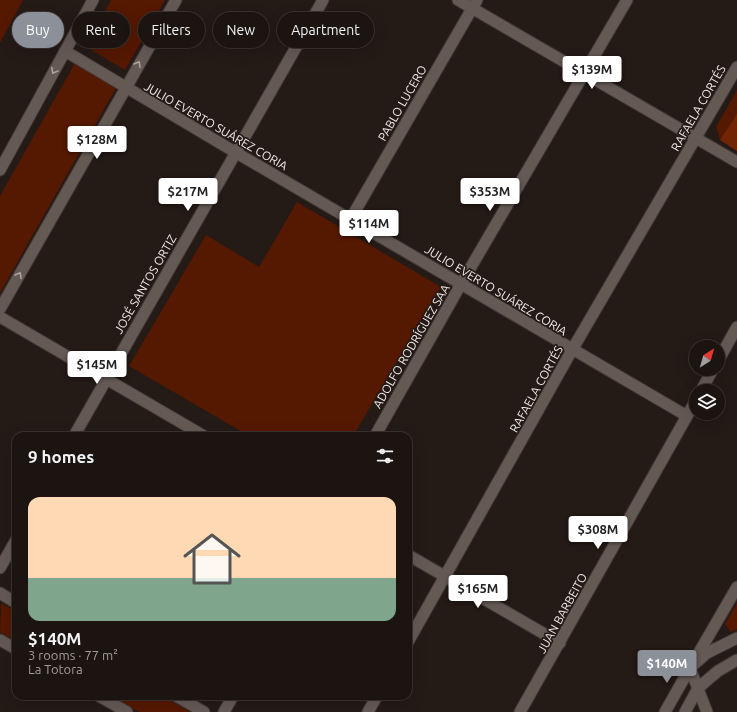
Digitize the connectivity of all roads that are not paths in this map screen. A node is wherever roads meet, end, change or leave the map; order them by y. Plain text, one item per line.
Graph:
1 (93, 0) edge
2 (176, 0) edge
3 (323, 0) edge
4 (458, 0) edge
5 (627, 0) edge
6 (474, 4) edge
7 (65, 51) junction
8 (737, 67) edge
9 (586, 73) junction
10 (125, 88) junction
11 (696, 137) junction
12 (235, 152) junction
13 (737, 162) edge
14 (0, 170) edge
15 (350, 220) junction
16 (461, 284) junction
17 (0, 309) edge
18 (0, 317) edge
19 (737, 327) edge
20 (725, 348) edge
21 (572, 350) junction
22 (107, 378) junction
23 (689, 412) edge
24 (687, 416) junction
25 (76, 432) edge
26 (197, 432) edge
27 (377, 432) edge
28 (12, 547) edge
29 (412, 557) edge
30 (0, 568) edge
31 (445, 576) junction
32 (737, 587) edge
33 (0, 593) edge
34 (12, 600) edge
35 (412, 635) edge
36 (737, 638) edge
37 (0, 640) edge
38 (560, 643) junction
39 (12, 647) edge
40 (737, 660) edge
41 (690, 668) junction
42 (698, 688) junction
43 (106, 700) edge
44 (183, 700) edge
45 (231, 700) edge
46 (375, 700) edge
47 (127, 712) edge
48 (204, 712) edge
49 (224, 712) edge
50 (368, 712) edge
51 (520, 712) edge
52 (664, 712) edge
53 (685, 712) edge
54 (707, 712) edge

1 - 7 street
10 -> 2 street
3 - 12 street, JOSÉ SANTOS ORTIZ
4 - 6 street
5 - 9 street, ADOLFO RODRÍGUEZ SAA
6 - 9 street
6 - 15 street, PABLO LUCERO
7 - 10 street, JULIO EVERTO SUÁREZ CORIA
7 -> 14 street
8 - 11 street, RAFAELA CORTÉS
9 - 11 street
9 - 16 street, ADOLFO RODRÍGUEZ SAA
10 - 12 street, JULIO EVERTO SUÁREZ CORIA
17 -> 10 street
11 - 13 street
11 - 21 street, RAFAELA CORTÉS
12 - 15 street, JULIO EVERTO SUÁREZ CORIA
12 - 22 street, JOSÉ SANTOS ORTIZ
15 - 16 street, JULIO EVERTO SUÁREZ CORIA
16 - 21 street, JULIO EVERTO SUÁREZ CORIA
16 - 27 street, ADOLFO RODRÍGUEZ SAA
18 - 22 street
19 - 20 street
21 - 24 street, JULIO EVERTO SUÁREZ CORIA
21 - 31 street, RAFAELA CORTÉS
22 - 25 street, JOSÉ SANTOS ORTIZ
22 - 26 street
23 - 24 street, JUAN BARBEITO
24 - 38 street, JUAN BARBEITO
28 - 30 street
29 - 31 street
31 - 35 street, RAFAELA CORTÉS
31 - 38 street
32 - 41 street
33 - 34 street
36 - 41 street
37 - 39 street
38 - 51 street, JUAN BARBEITO
40 - 42 street
41 - 42 street
41 - 52 street
42 - 53 street
42 - 54 street
43 - 47 street
44 - 48 street
45 - 49 street
46 - 50 street

